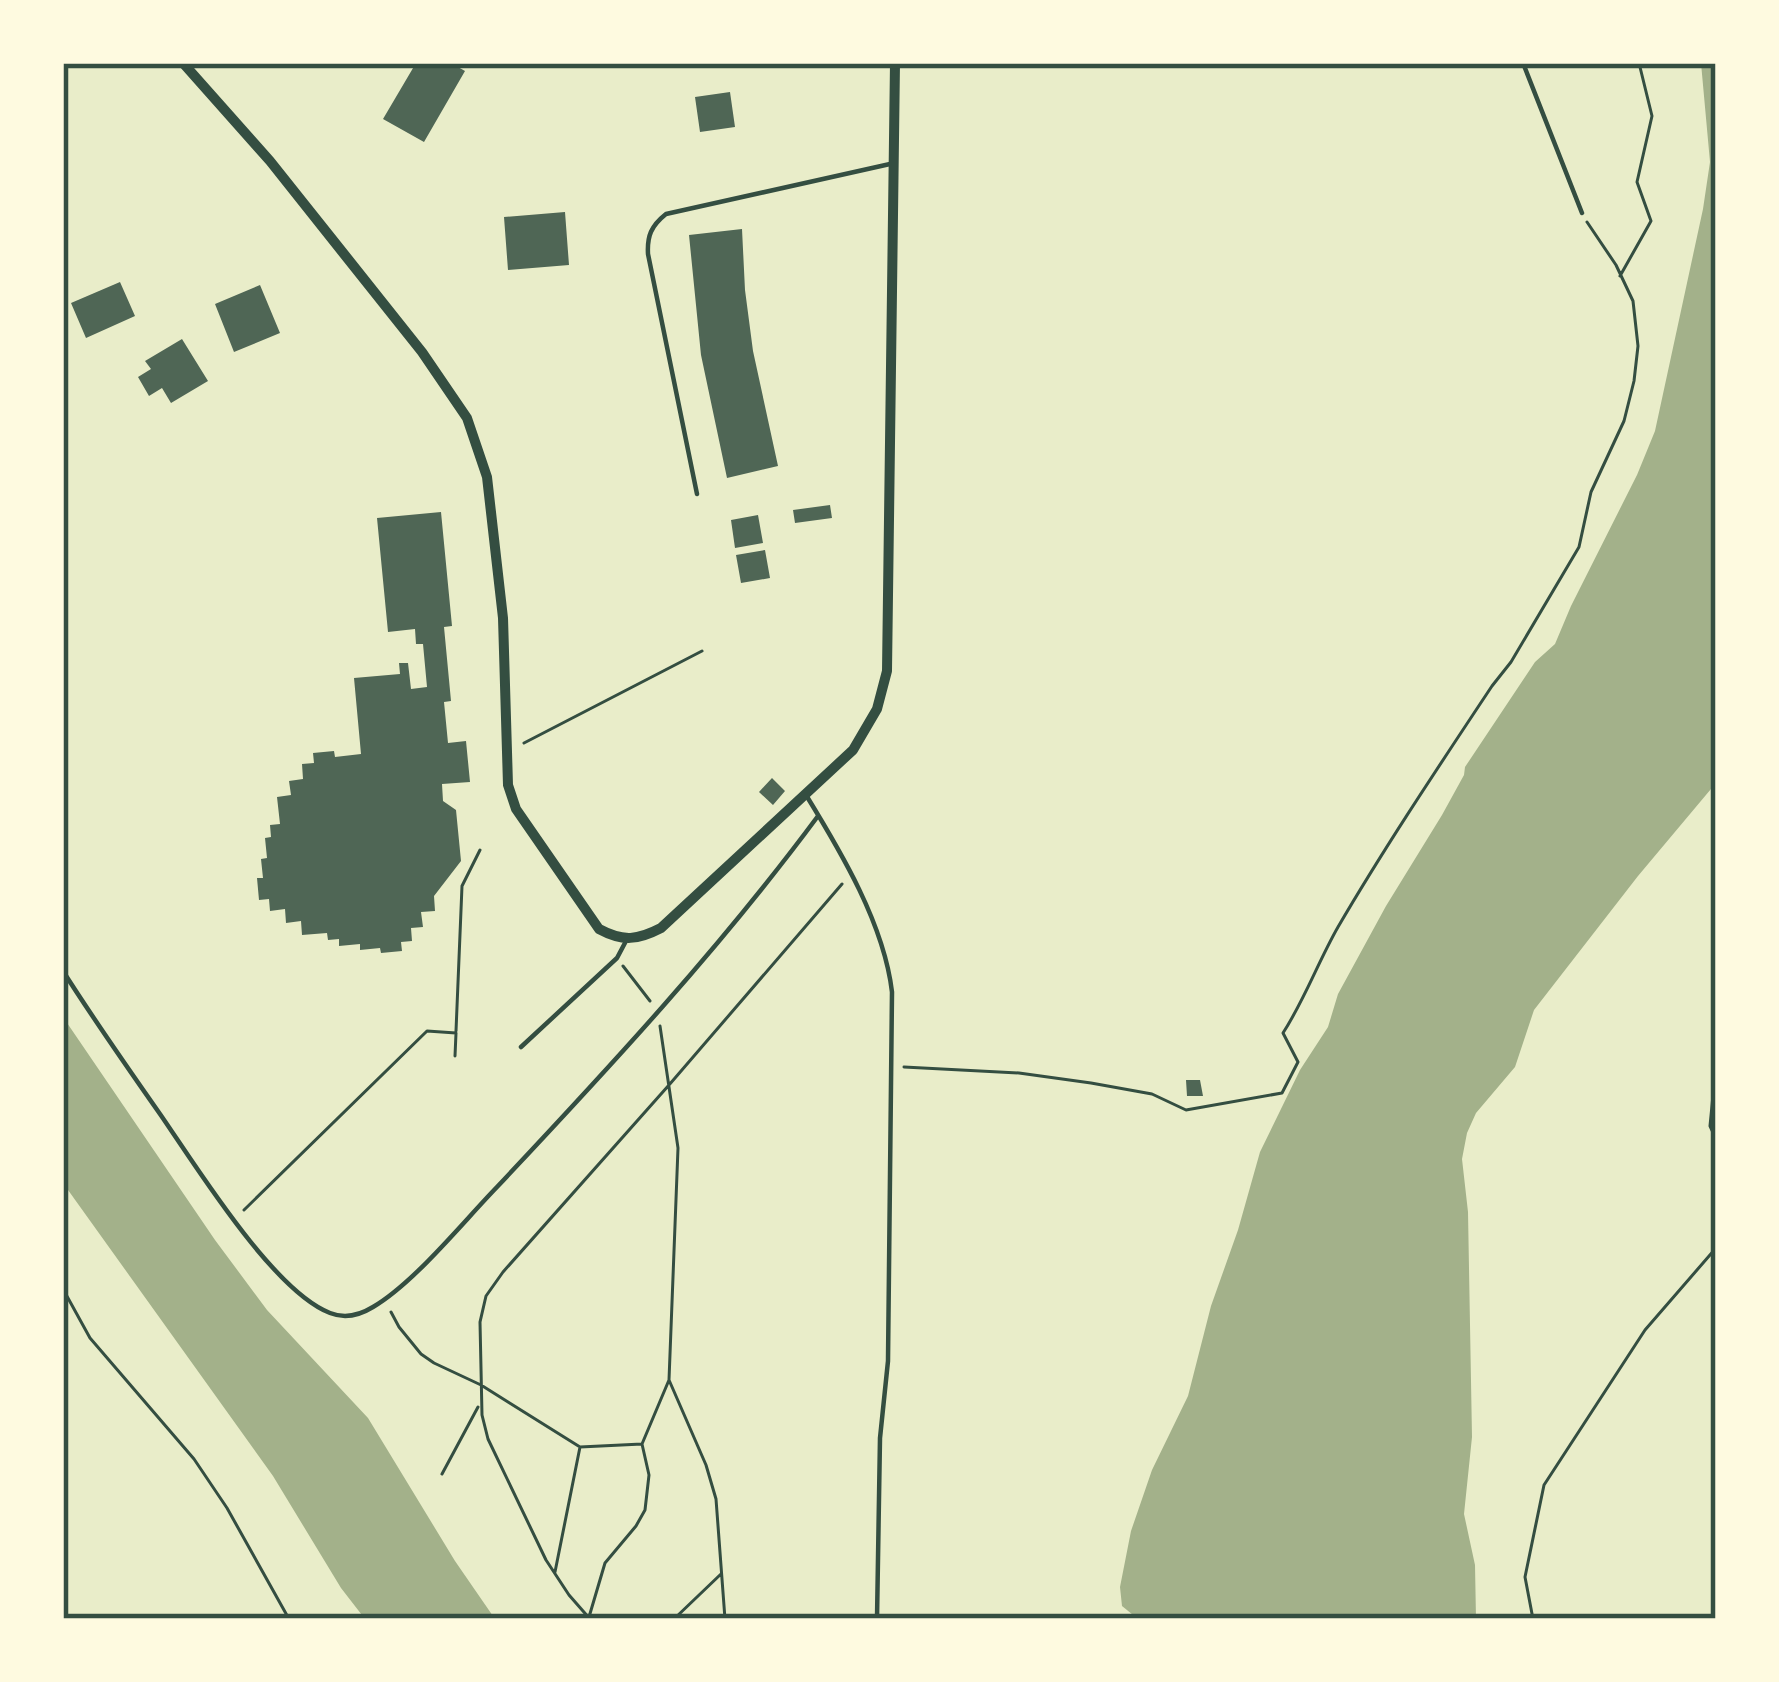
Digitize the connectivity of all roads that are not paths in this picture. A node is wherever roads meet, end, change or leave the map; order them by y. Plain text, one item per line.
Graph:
1 (183, 63) edge
2 (895, 63) edge
3 (1523, 63) edge
4 (893, 163) junction
5 (1582, 213) road end
6 (697, 494) dead end
7 (806, 795) junction
8 (818, 816) junction
9 (627, 940) junction
10 (63, 971) edge
11 (521, 1047) dead end
12 (877, 1619) edge

1 - 9 street
2 - 4 street
3 - 5 lane
4 - 6 lane
4 - 7 street
7 - 8 lane
7 - 9 street
8 - 10 lane
8 - 12 lane
9 - 11 lane

